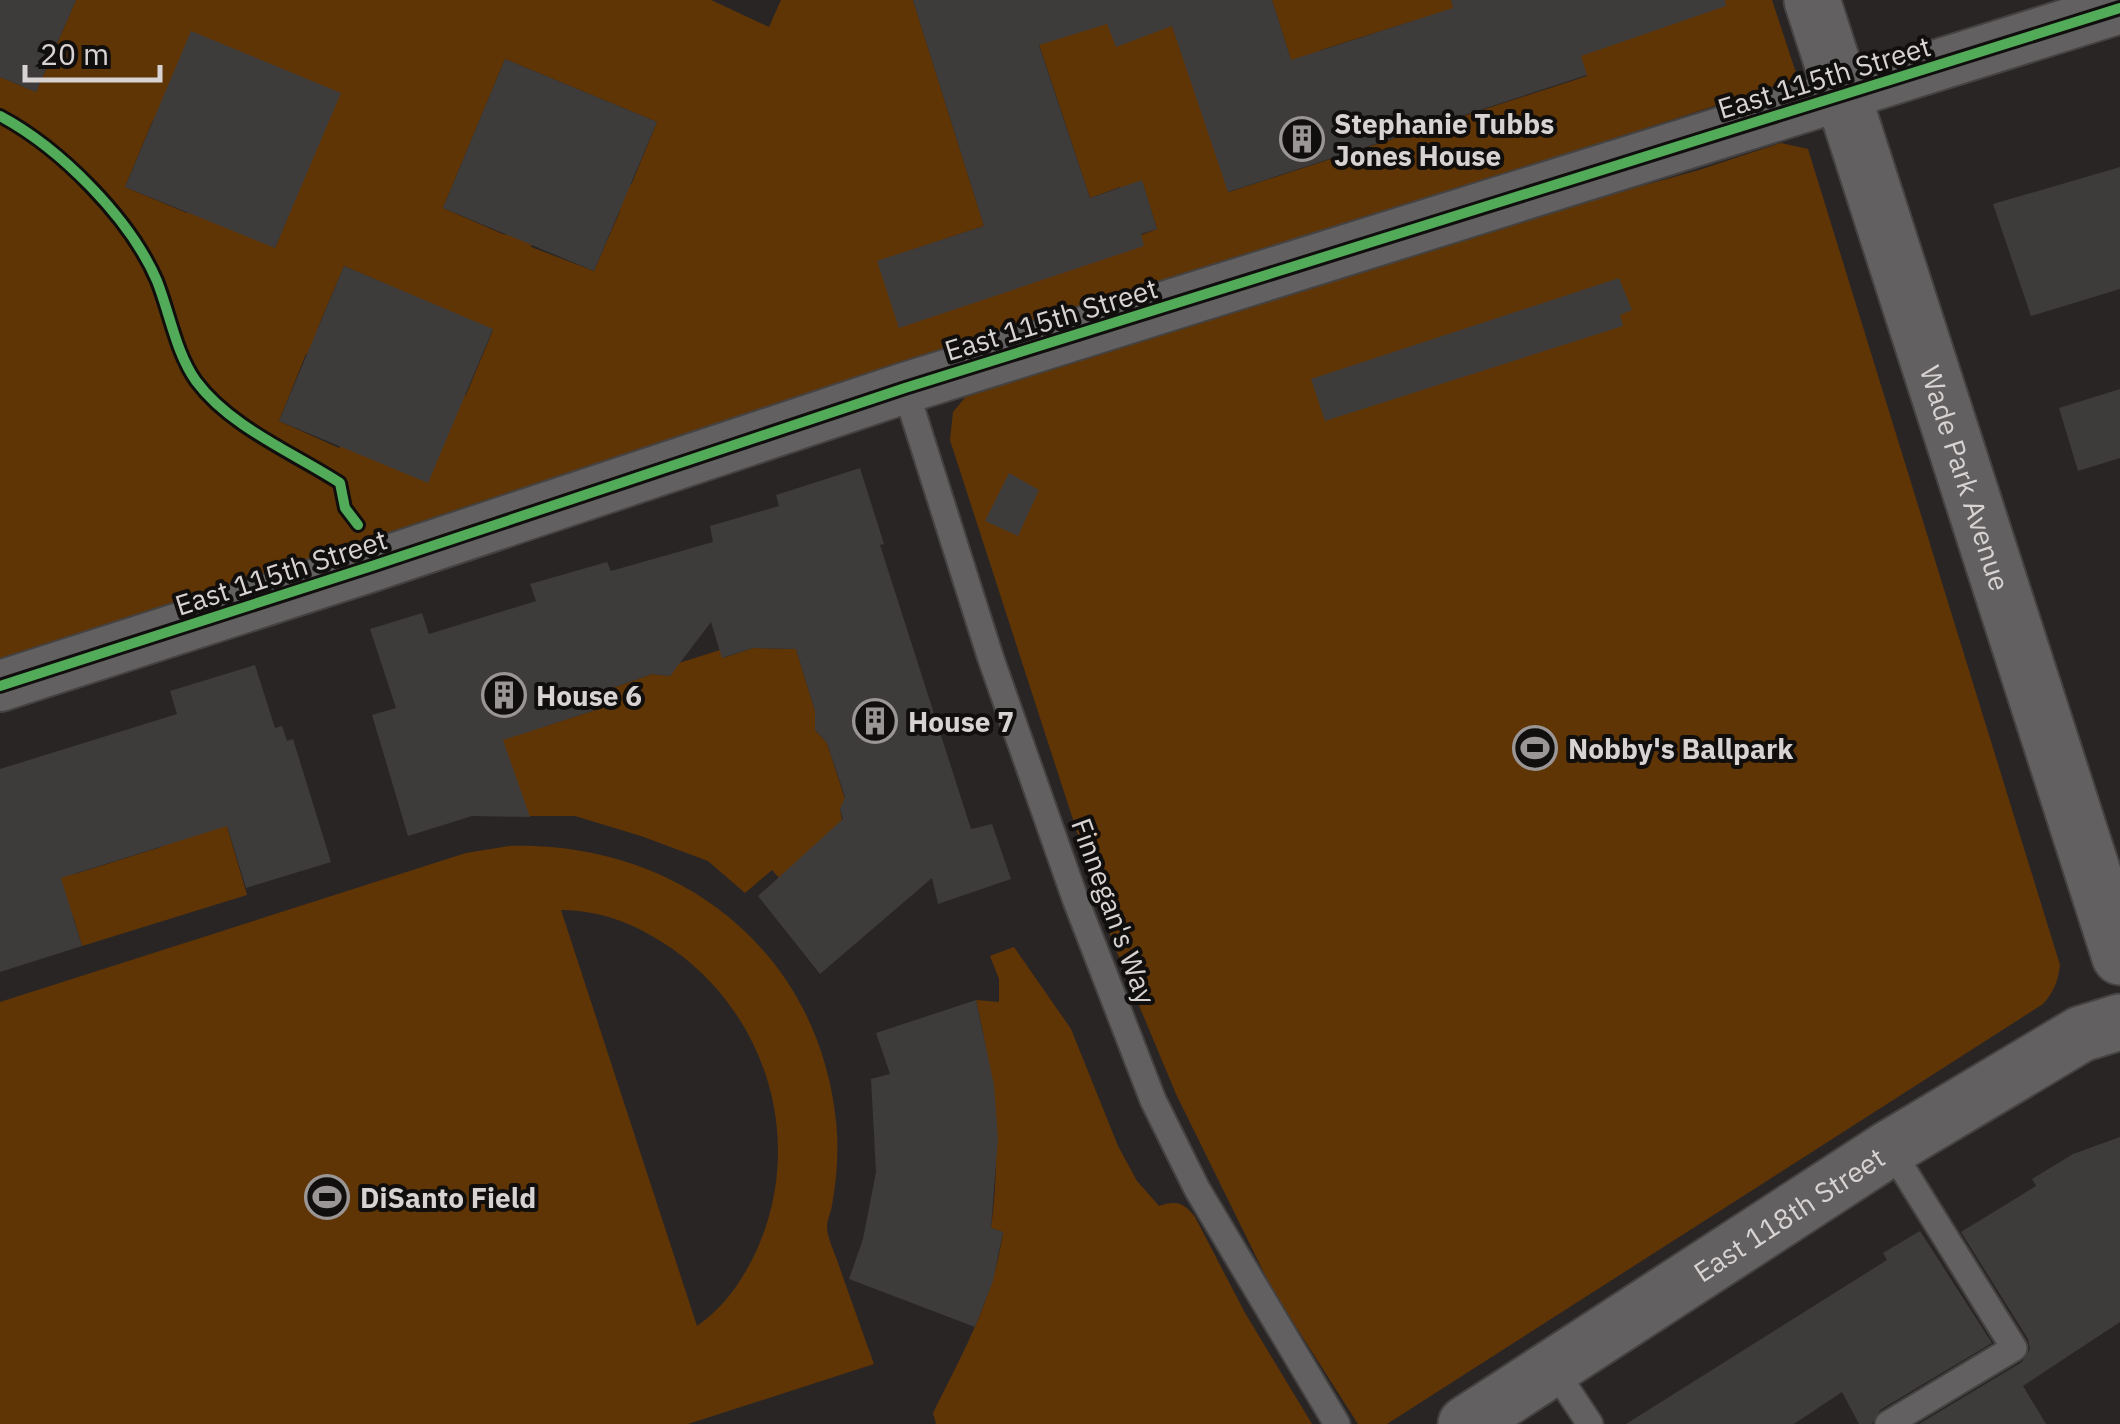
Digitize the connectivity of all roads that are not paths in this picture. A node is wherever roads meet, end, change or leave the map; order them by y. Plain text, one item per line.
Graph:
1 (1812, 0) edge
2 (2120, 8) edge
3 (1843, 96) junction
4 (904, 388) junction
5 (0, 686) edge
6 (2120, 956) edge
7 (2120, 1022) edge
8 (1890, 1148) junction
9 (1552, 1368) junction
10 (1337, 1424) edge
11 (1466, 1424) edge
12 (1590, 1424) edge
13 (1888, 1424) edge

1 - 3 street, Wade Park Avenue
2 - 3 street, East 115th Street
3 - 4 street, East 115th Street
3 - 6 street, Wade Park Avenue
4 - 5 street, East 115th Street
4 - 10 lane, Finnegan's Way
7 - 8 street, East 118th Street
8 - 9 street, East 118th Street
8 - 13 lane
9 - 11 street, East 118th Street
9 - 12 lane

